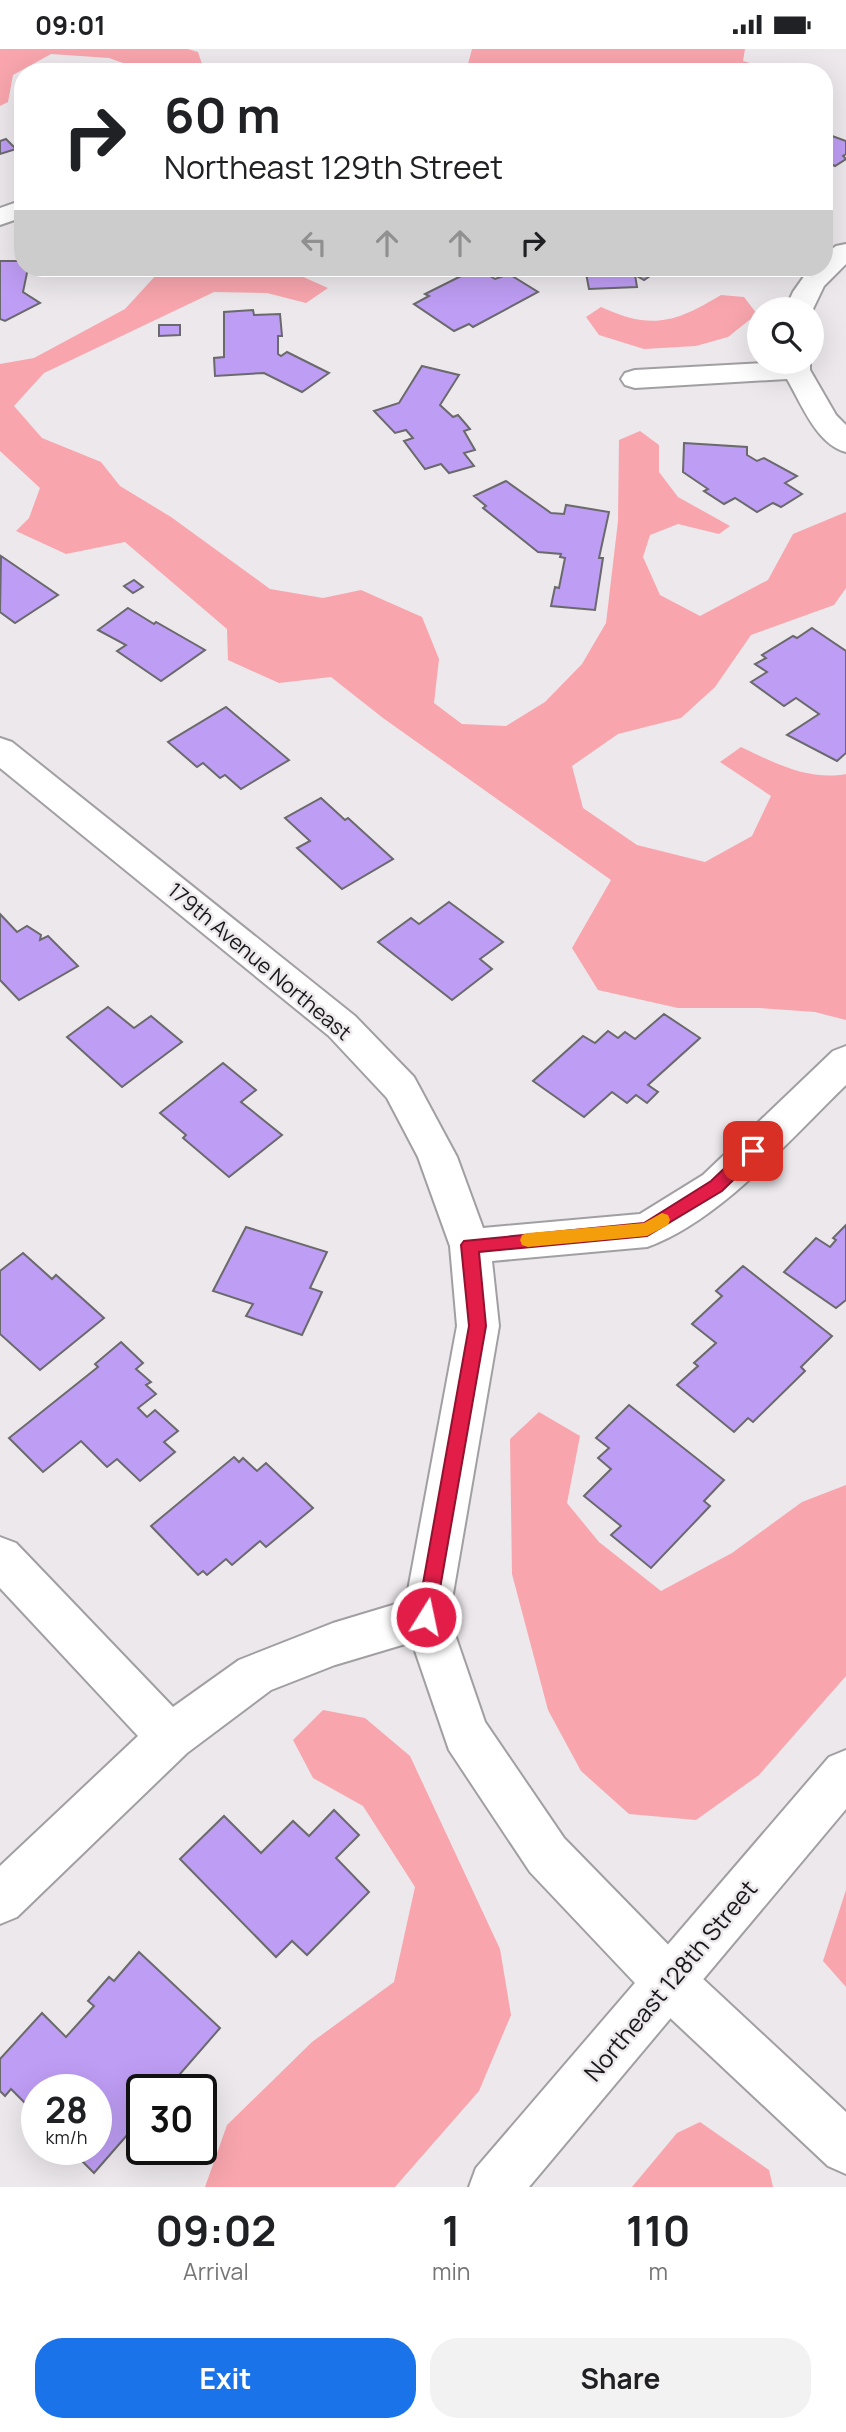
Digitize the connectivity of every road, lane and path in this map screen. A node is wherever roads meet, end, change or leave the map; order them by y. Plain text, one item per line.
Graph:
1 (817, 277) edge
2 (803, 297) edge
3 (747, 370) edge
4 (800, 374) edge
5 (635, 380) dead end
6 (846, 443) edge
7 (0, 750) edge
8 (846, 1061) edge
9 (470, 1245) junction
10 (0, 1556) edge
11 (426, 1617) junction
12 (170, 1737) junction
13 (846, 1773) edge
14 (0, 1900) edge
15 (669, 1982) junction
16 (846, 2148) edge
17 (495, 2187) edge

1 - 2 street
3 - 5 street
4 - 6 street
7 - 9 street, 179th Avenue Northeast
8 - 9 street
9 - 11 street, 179th Avenue Northeast
10 - 12 street
11 - 12 street
11 - 15 street, 179th Avenue Northeast
12 - 14 street
13 - 15 street, Northeast 128th Street
15 - 16 street, 179th Avenue Northeast
15 - 17 street, Northeast 128th Street

